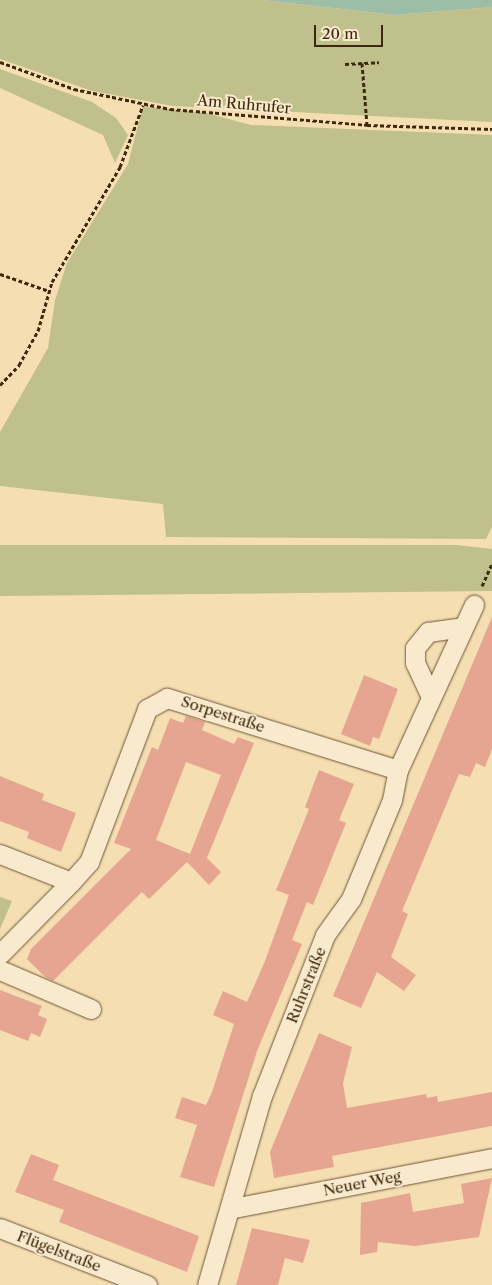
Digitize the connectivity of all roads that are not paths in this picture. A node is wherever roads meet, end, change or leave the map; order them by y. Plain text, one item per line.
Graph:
1 (474, 605) dead end
2 (463, 627) junction
3 (431, 696) junction
4 (398, 770) junction
5 (0, 854) edge
6 (71, 882) junction
7 (0, 954) edge
8 (0, 970) edge
9 (90, 1009) dead end
10 (492, 1158) edge
11 (232, 1208) junction
12 (0, 1228) edge
13 (147, 1285) edge
14 (207, 1285) edge

1 - 2 street, Ruhrstraße
2 - 3 street, Ruhrstraße
2 - 3 street
3 - 4 street, Ruhrstraße
4 - 6 street, Sorpestraße
4 - 11 street, Ruhrstraße
5 - 6 street
6 - 7 street, Sorpestraße
8 - 9 street
10 - 11 street, Neuer Weg
11 - 14 street, Ruhrstraße
12 - 13 street, Flügelstraße

